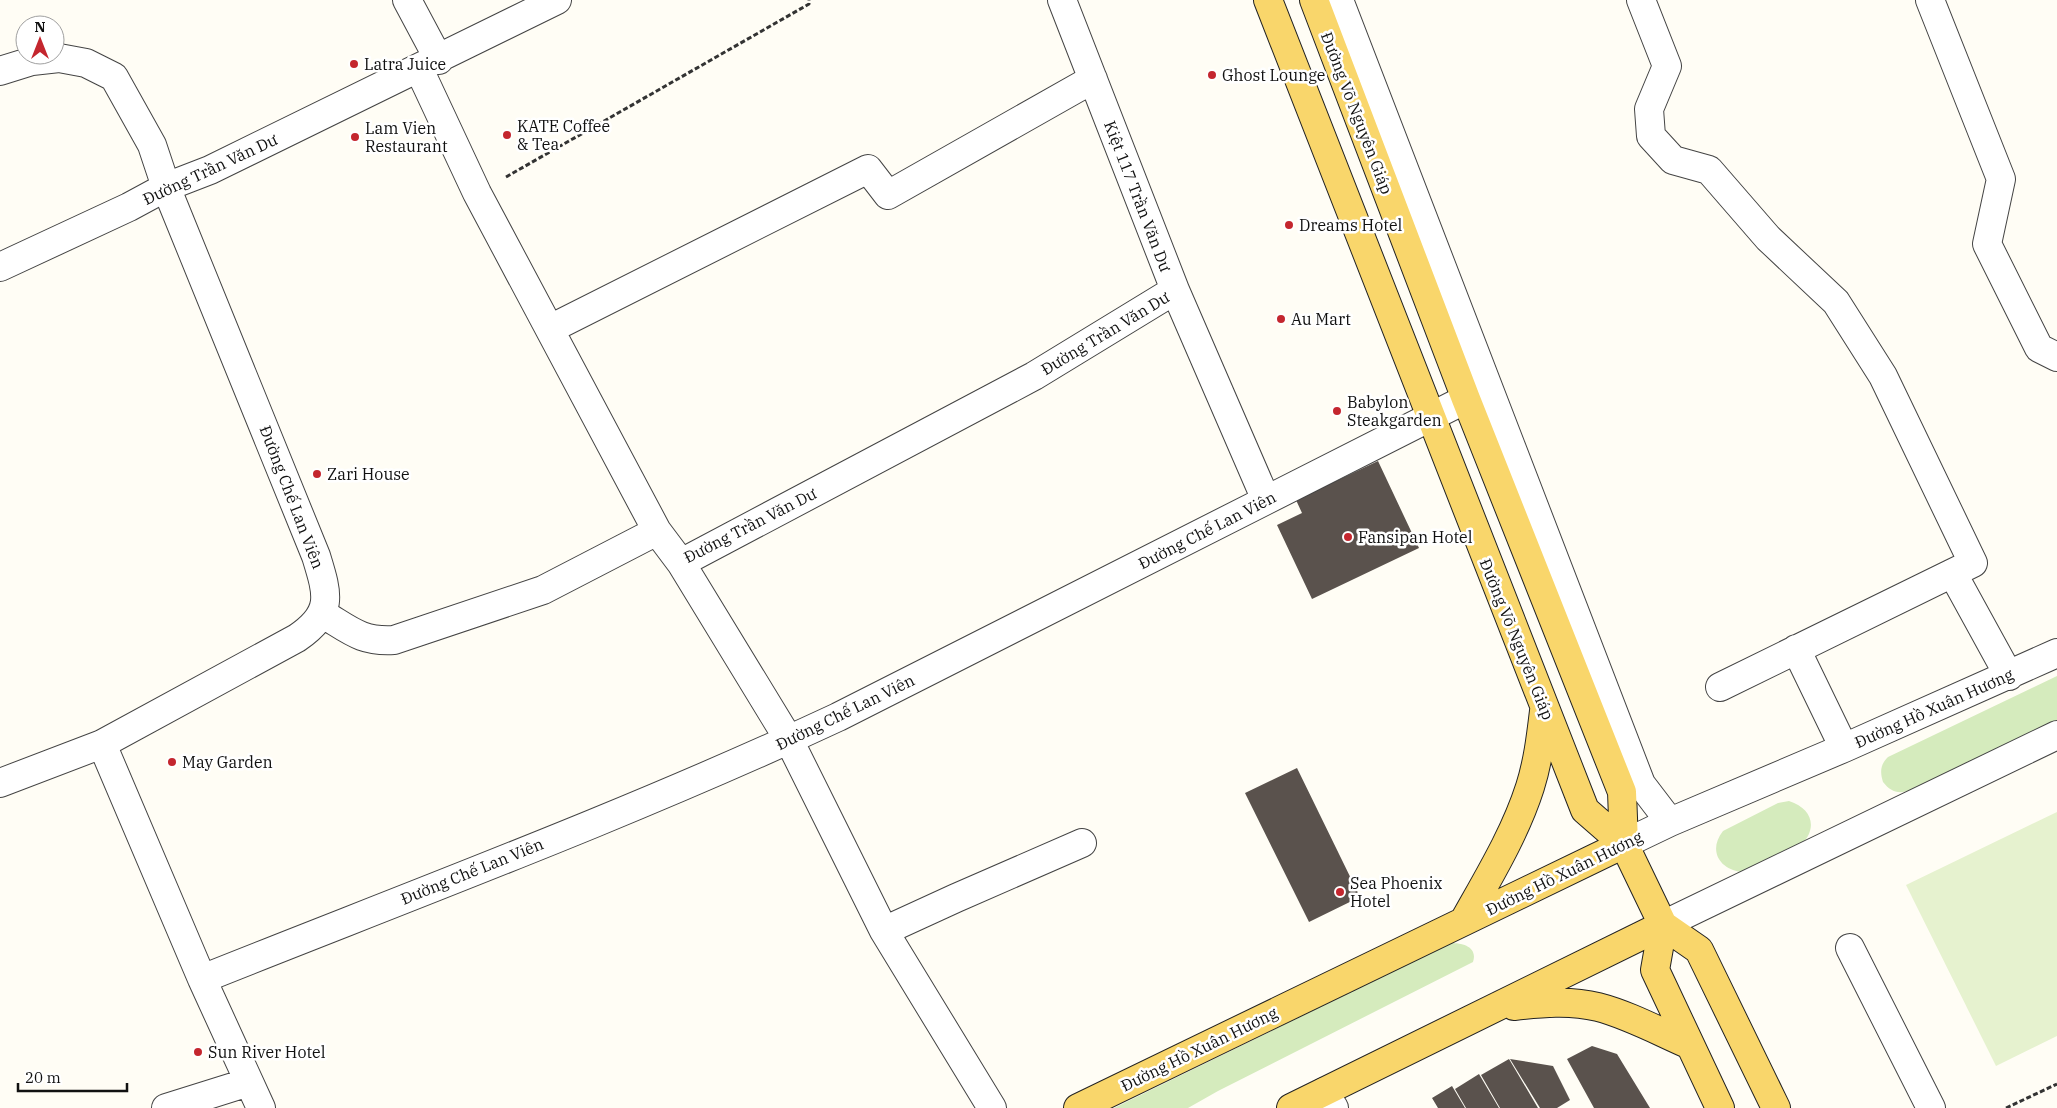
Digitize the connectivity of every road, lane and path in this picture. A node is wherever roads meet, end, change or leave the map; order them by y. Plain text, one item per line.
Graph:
1 (407, 0) edge
2 (558, 0) edge
3 (809, 0) edge
4 (1062, 0) edge
5 (1268, 0) edge
6 (1314, 0) edge
7 (1339, 0) edge
8 (1641, 0) edge
9 (1930, 0) edge
10 (429, 64) junction
11 (0, 71) edge
12 (1093, 79) junction
13 (166, 187) junction
14 (477, 193) junction
15 (0, 267) edge
16 (1175, 290) junction
17 (550, 329) junction
18 (2057, 357) edge
19 (1466, 399) junction
20 (1430, 418) junction
21 (1266, 500) junction
22 (658, 532) junction
23 (681, 563) junction
24 (1953, 574) junction
25 (323, 614) junction
26 (1796, 649) junction
27 (2057, 653) edge
28 (2008, 676) junction
29 (1720, 687) dead end
30 (1545, 710) junction
31 (2057, 735) edge
32 (789, 740) junction
33 (102, 744) junction
34 (1844, 748) junction
35 (0, 783) edge
36 (1670, 822) junction
37 (1082, 843) dead end
38 (1624, 844) junction
39 (1464, 921) junction
40 (1663, 925) junction
41 (884, 931) junction
42 (1850, 948) dead end
43 (202, 979) junction
44 (1497, 1007) junction
45 (1690, 1045) junction
46 (249, 1082) junction
47 (2057, 1084) edge
48 (1329, 1100) edge
49 (166, 1108) edge
50 (261, 1108) edge
51 (992, 1108) edge
52 (1078, 1108) edge
53 (1291, 1108) edge
54 (1720, 1108) edge
55 (1776, 1108) edge
56 (1931, 1108) edge
57 (2006, 1108) edge

1 - 10 street
2 - 10 street, Đường Trần Văn Dư
3 - 14 path
4 - 12 street, Kiệt 117 Trần Văn Dư
5 - 20 main road, Đường Võ Nguyên Giáp
6 - 19 main road, Đường Võ Nguyên Giáp
7 - 36 street
8 - 24 street
9 - 18 street
10 - 13 street, Đường Trần Văn Dư
10 - 14 street, Đường Trần Văn Dư
11 - 13 street, Đường Chế Lan Viên
12 - 16 street, Kiệt 117 Trần Văn Dư
12 - 17 street
13 - 15 street, Đường Trần Văn Dư
13 - 25 street, Đường Chế Lan Viên
14 - 17 street, Đường Trần Văn Dư
16 - 21 street, Kiệt 117 Trần Văn Dư
16 - 23 street, Đường Trần Văn Dư
17 - 22 street, Đường Trần Văn Dư
19 - 20 street, Đường Chế Lan Viên
19 - 38 main road, Đường Võ Nguyên Giáp
20 - 21 street, Đường Chế Lan Viên
20 - 30 main road, Đường Võ Nguyên Giáp
21 - 32 street, Đường Chế Lan Viên
22 - 23 street, Đường Trần Văn Dư
22 - 25 street
23 - 32 street
24 - 26 street
24 - 28 street
25 - 33 street
26 - 29 street
26 - 34 street
27 - 28 street, Đường Hồ Xuân Hương
28 - 34 street, Đường Hồ Xuân Hương
30 - 38 main road, Đường Võ Nguyên Giáp
30 - 39 main road
31 - 40 street
32 - 41 street
32 - 43 street, Đường Chế Lan Viên
33 - 35 street
33 - 43 street
34 - 36 street, Đường Hồ Xuân Hương
36 - 38 street, Đường Hồ Xuân Hương
37 - 41 street
38 - 39 main road, Đường Hồ Xuân Hương
38 - 40 main road, Đường Võ Nguyên Giáp
39 - 52 main road, Đường Hồ Xuân Hương
40 - 44 main road
40 - 45 main road
40 - 55 main road, Đường Võ Nguyên Giáp
41 - 51 street
42 - 56 street
43 - 46 street
44 - 45 main road
44 - 48 main road
45 - 54 main road
46 - 49 street
46 - 50 street
47 - 57 path
48 - 53 main road

